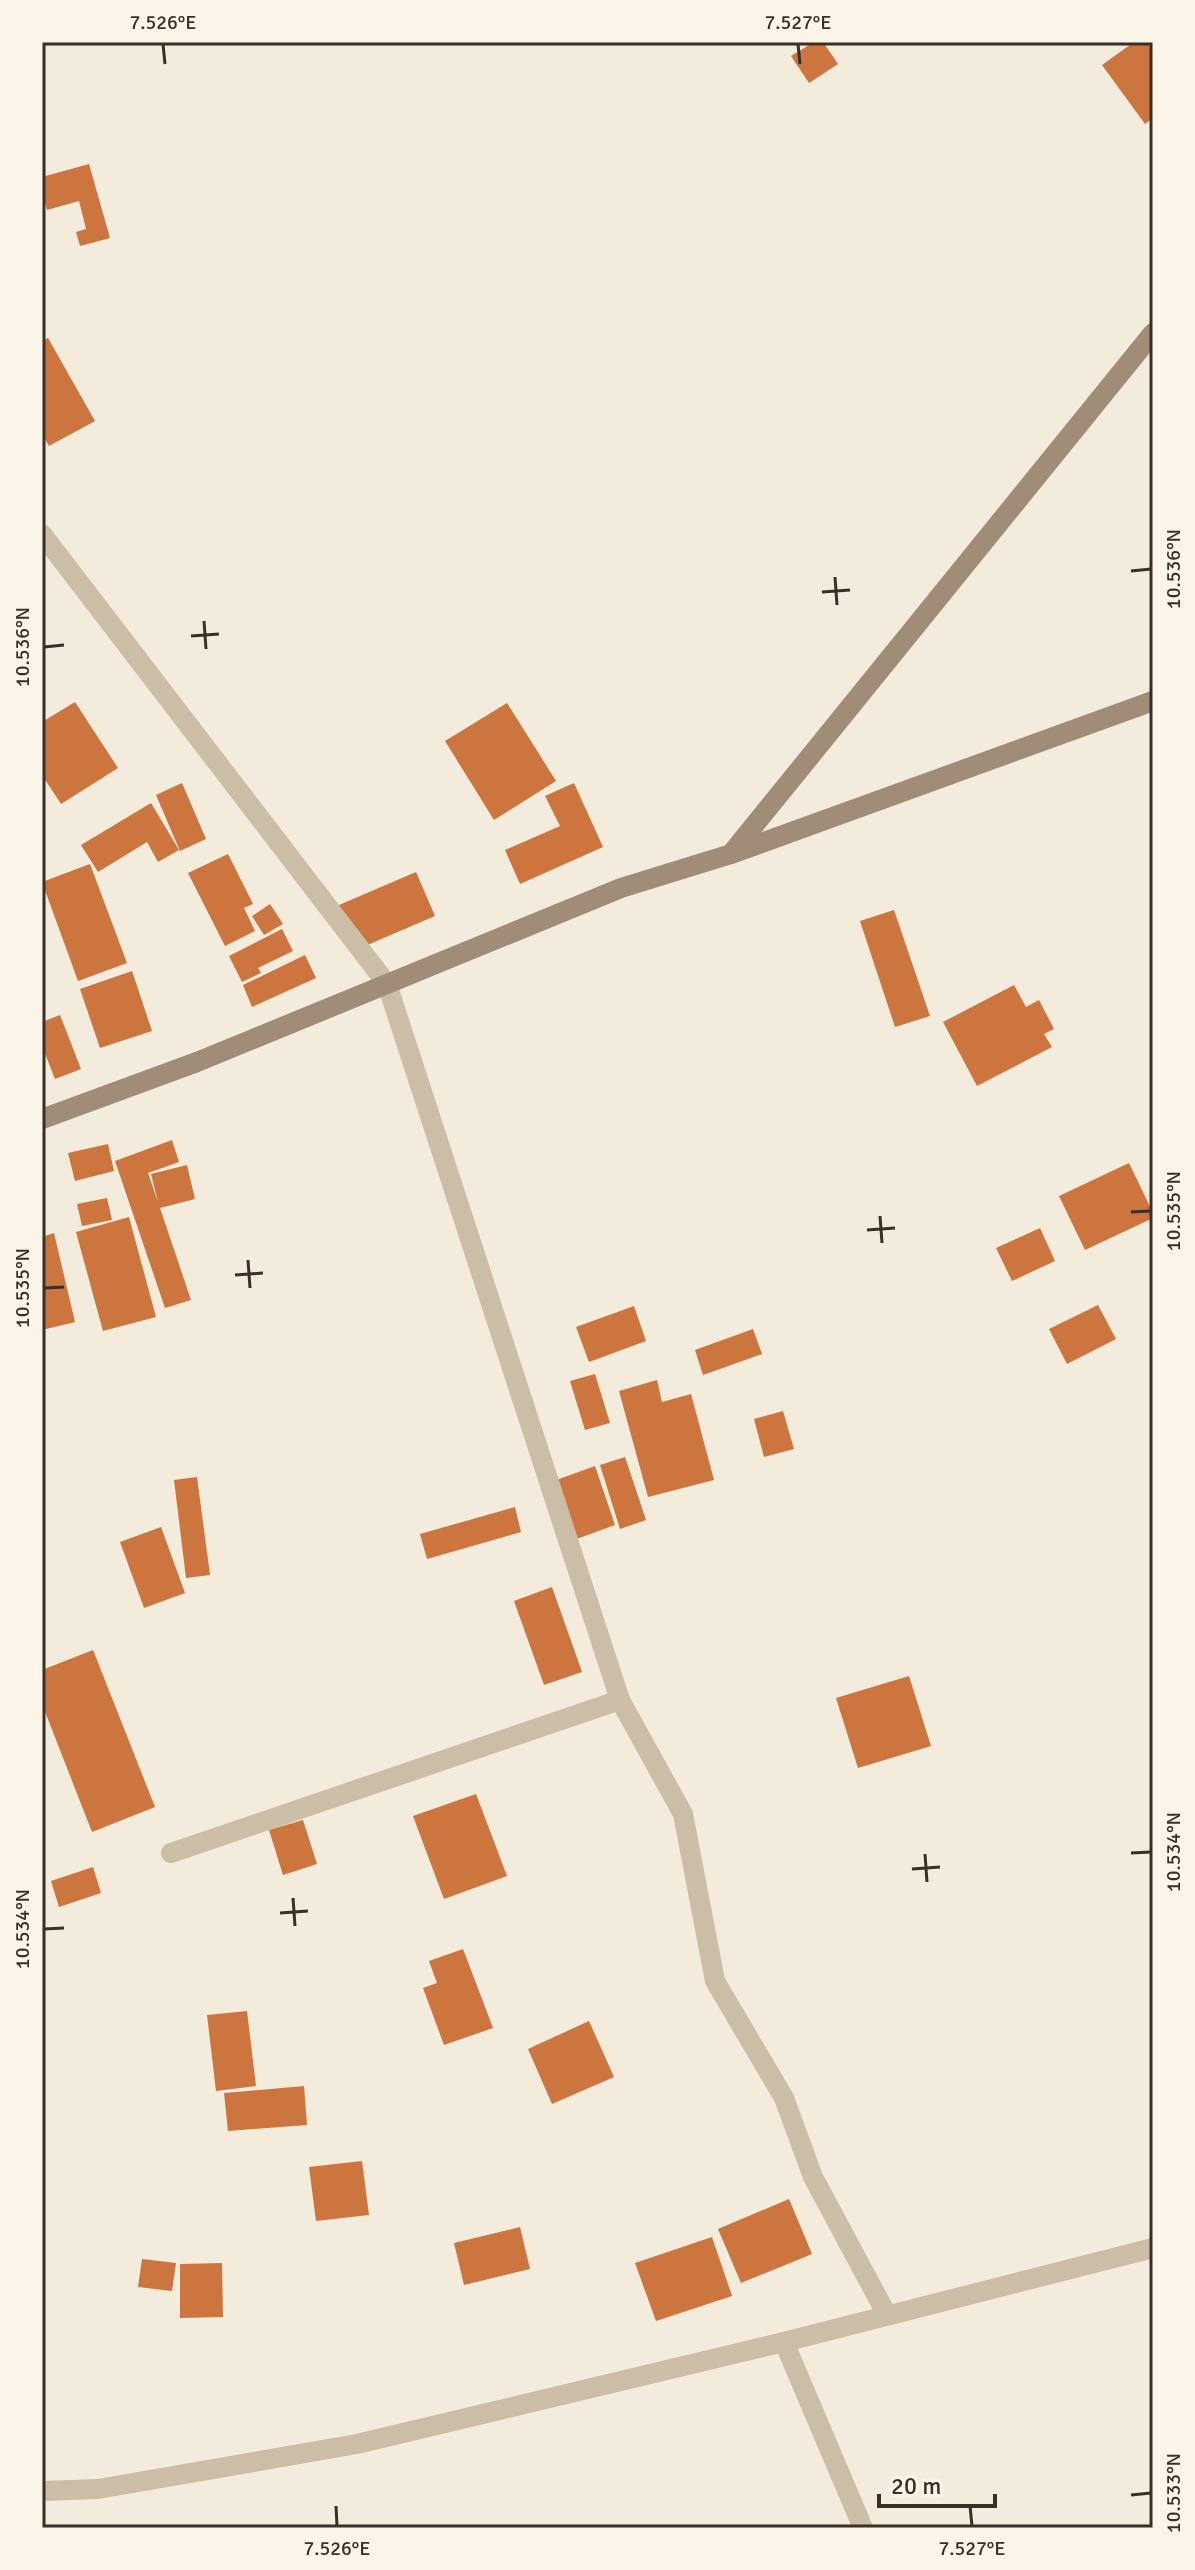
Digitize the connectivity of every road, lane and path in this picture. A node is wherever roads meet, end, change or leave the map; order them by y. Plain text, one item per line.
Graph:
1 (1153, 333) edge
2 (42, 534) edge
3 (1153, 701) edge
4 (731, 854) junction
5 (387, 984) junction
6 (42, 1119) edge
7 (620, 1700) junction
8 (171, 1853) dead end
9 (1153, 2248) edge
10 (887, 2315) junction
11 (784, 2342) junction
12 (42, 2491) edge
13 (863, 2528) edge

1 - 4 street
2 - 5 street
3 - 4 street
4 - 5 street
5 - 6 street
5 - 7 street
7 - 8 street
7 - 10 street
9 - 10 street
10 - 11 street
11 - 12 street
11 - 13 street

